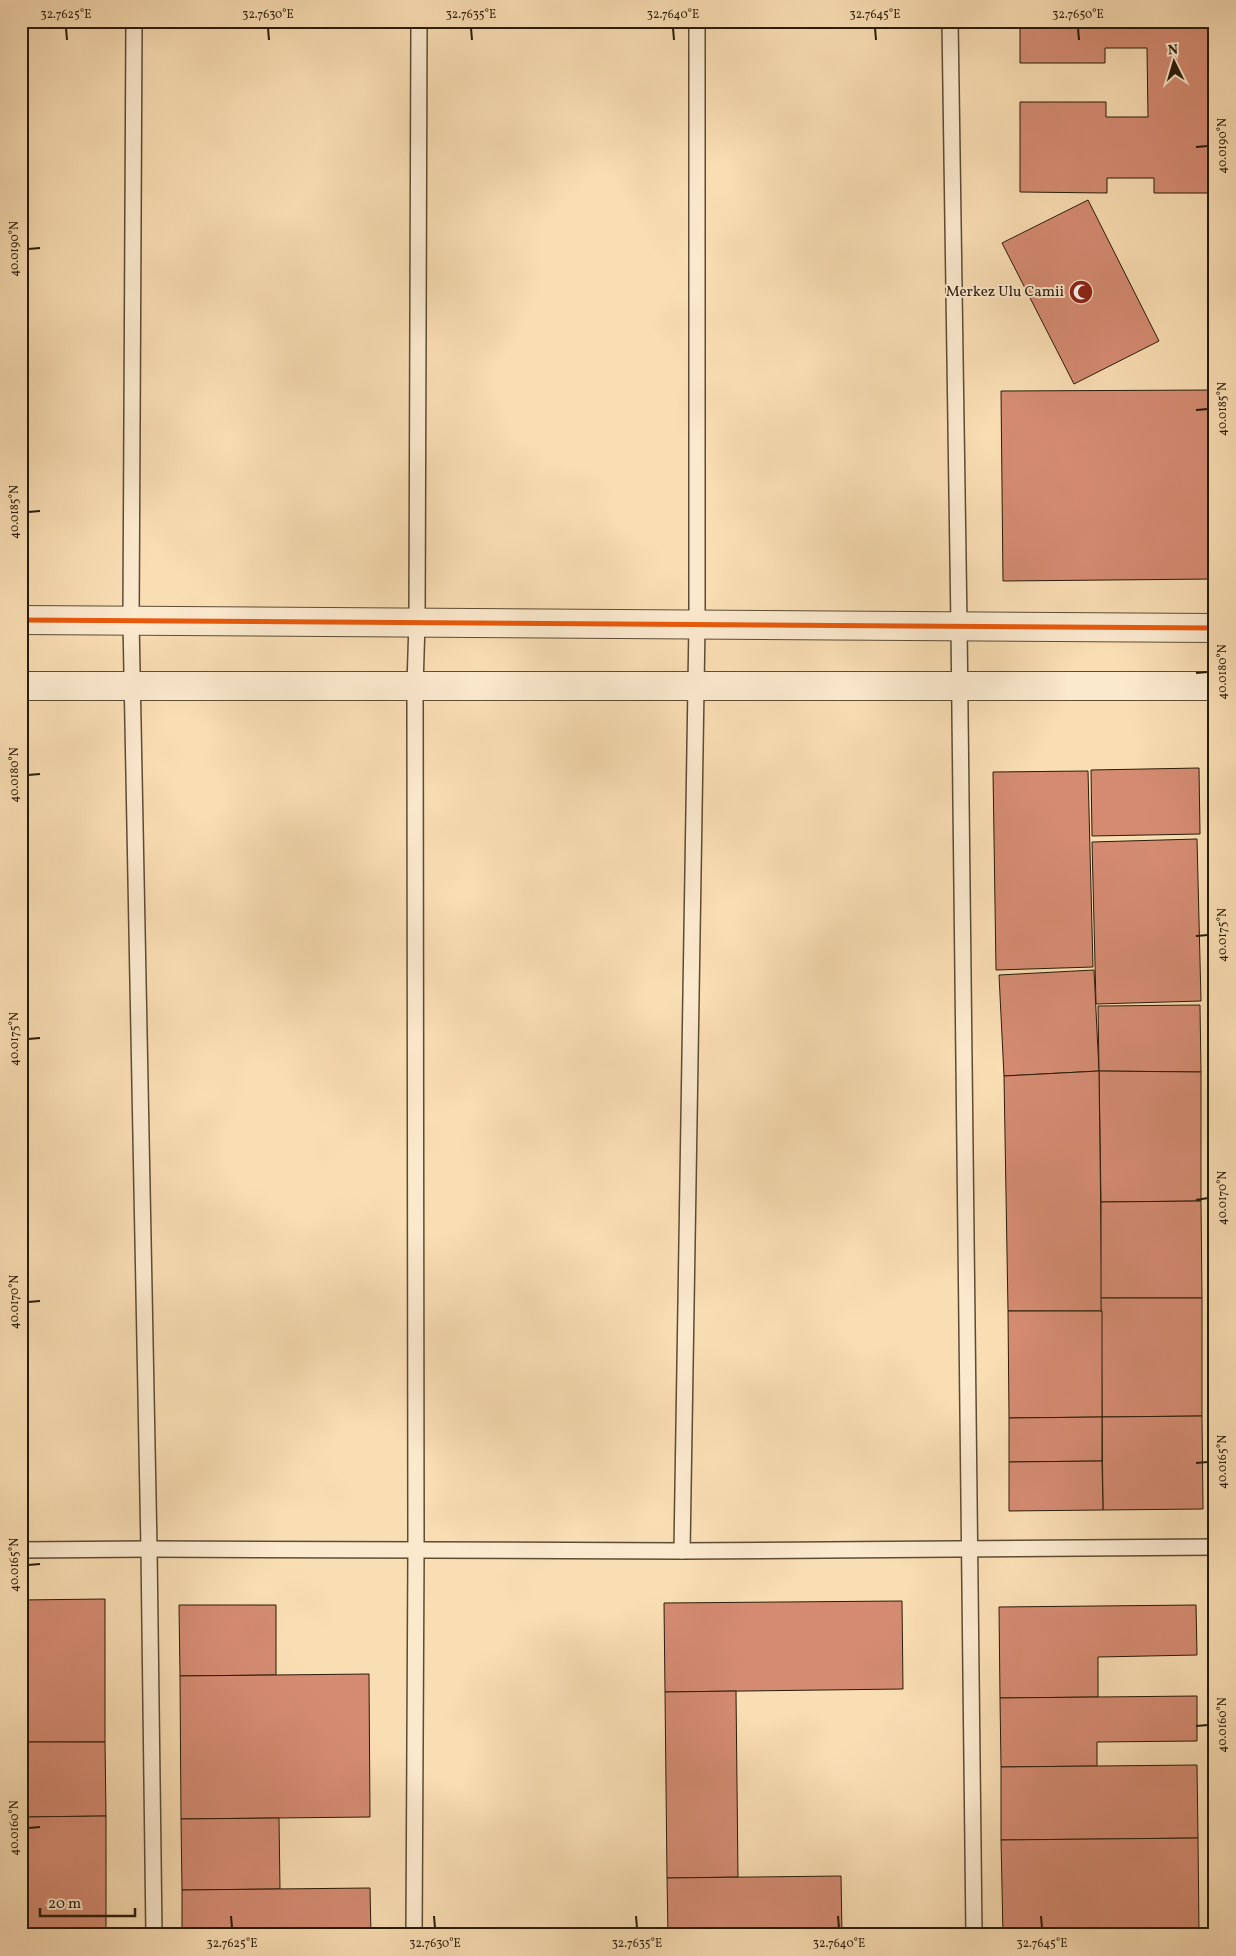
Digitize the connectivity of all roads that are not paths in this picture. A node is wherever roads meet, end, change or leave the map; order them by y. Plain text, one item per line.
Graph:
1 (134, 21) edge
2 (418, 21) edge
3 (697, 21) edge
4 (950, 21) edge
5 (21, 620) edge
6 (131, 620) junction
7 (418, 622) junction
8 (697, 625) junction
9 (959, 626) junction
10 (1215, 628) edge
11 (959, 685) junction
12 (21, 686) edge
13 (132, 686) junction
14 (415, 686) junction
15 (697, 686) junction
16 (1215, 686) edge
17 (1215, 1547) edge
18 (149, 1548) junction
19 (21, 1550) edge
20 (416, 1550) junction
21 (968, 1550) junction
22 (682, 1551) junction
23 (154, 1935) edge
24 (414, 1935) edge
25 (974, 1935) edge

1 - 6 lane
2 - 7 lane
3 - 8 lane
4 - 9 lane
5 - 6 street
6 - 7 street
6 - 13 lane
7 - 8 street
7 - 14 lane
8 - 9 street
8 - 15 lane
9 - 10 street
9 - 11 lane
11 - 15 street
11 - 16 street
11 - 21 lane
12 - 13 street
13 - 14 street
13 - 18 lane
14 - 15 street
14 - 20 lane
15 - 22 lane
17 - 21 lane
18 - 19 lane
18 - 20 lane
18 - 23 lane
20 - 22 lane
20 - 24 lane
21 - 22 lane
21 - 25 lane

